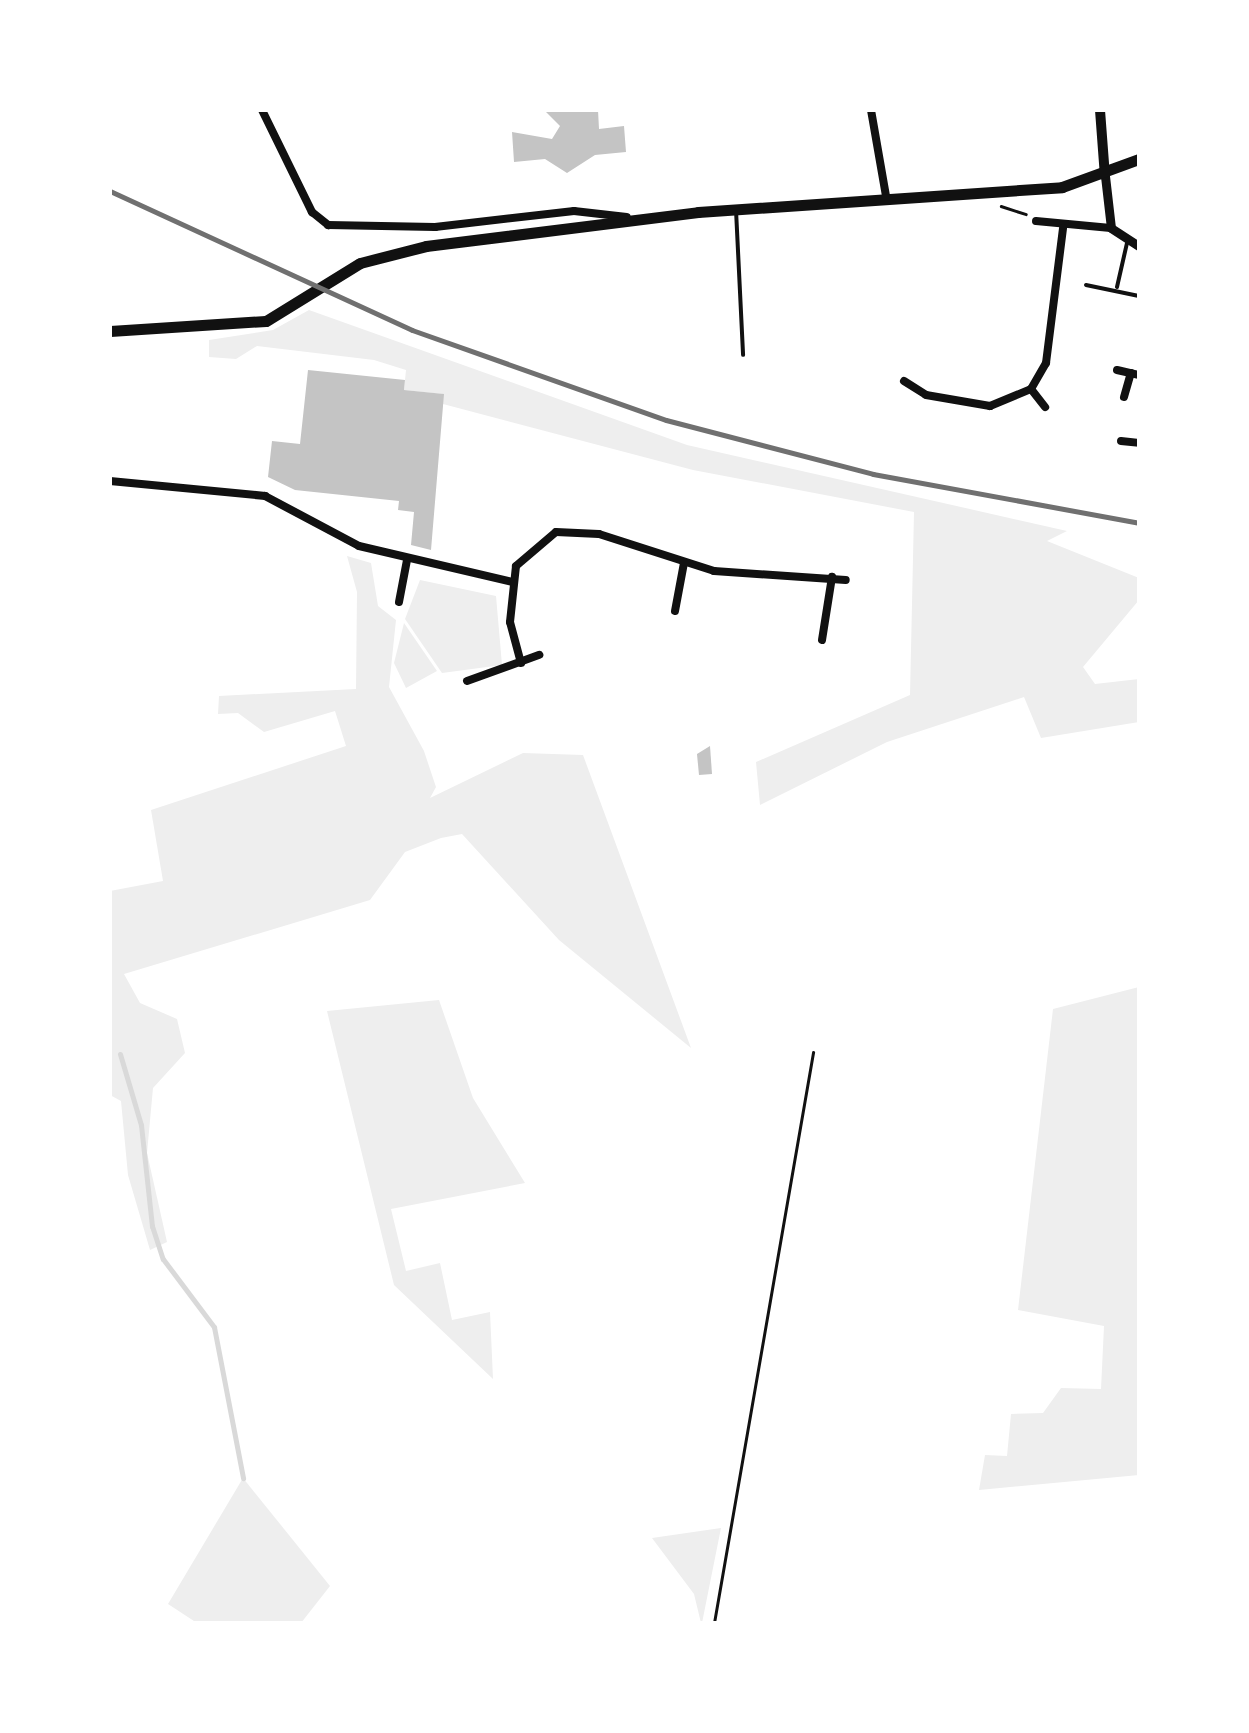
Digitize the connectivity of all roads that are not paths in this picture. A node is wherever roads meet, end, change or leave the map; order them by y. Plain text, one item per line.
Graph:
1 (871, 110) edge
2 (1100, 110) edge
3 (265, 111) edge
4 (1139, 159) edge
5 (1105, 176) junction
6 (886, 196) junction
7 (736, 209) junction
8 (639, 218) junction
9 (1036, 222) road end
10 (1063, 228) junction
11 (1111, 228) junction
12 (1127, 242) junction
13 (1139, 246) edge
14 (1086, 285) dead end
15 (1116, 288) junction
16 (1139, 296) edge
17 (110, 331) edge
18 (743, 355) dead end
19 (1117, 370) dead end
20 (1135, 374) edge
21 (904, 381) dead end
22 (1032, 390) junction
23 (1124, 398) dead end
24 (1045, 407) dead end
25 (1121, 440) dead end
26 (1139, 443) edge
27 (110, 482) edge
28 (407, 560) junction
29 (684, 563) junction
30 (832, 577) junction
31 (846, 580) dead end
32 (513, 582) junction
33 (399, 602) dead end
34 (674, 611) dead end
35 (822, 640) dead end
36 (539, 655) dead end
37 (522, 663) junction
38 (467, 682) dead end

1 - 6 street
2 - 5 main road
3 - 8 street
4 - 5 main road
5 - 6 main road
5 - 11 street
6 - 7 main road
7 - 8 main road
7 - 18 lane
8 - 17 main road
9 - 10 street
10 - 11 street
10 - 22 street
11 - 12 street
12 - 13 street
12 - 15 lane
14 - 15 lane
15 - 16 lane
19 - 20 street
20 - 23 street
21 - 22 street
22 - 24 street
25 - 26 street
27 - 28 street
28 - 32 street
28 - 33 street
29 - 30 street
29 - 32 street
29 - 34 street
30 - 31 street
30 - 35 street
32 - 37 street
36 - 37 street
37 - 38 street

